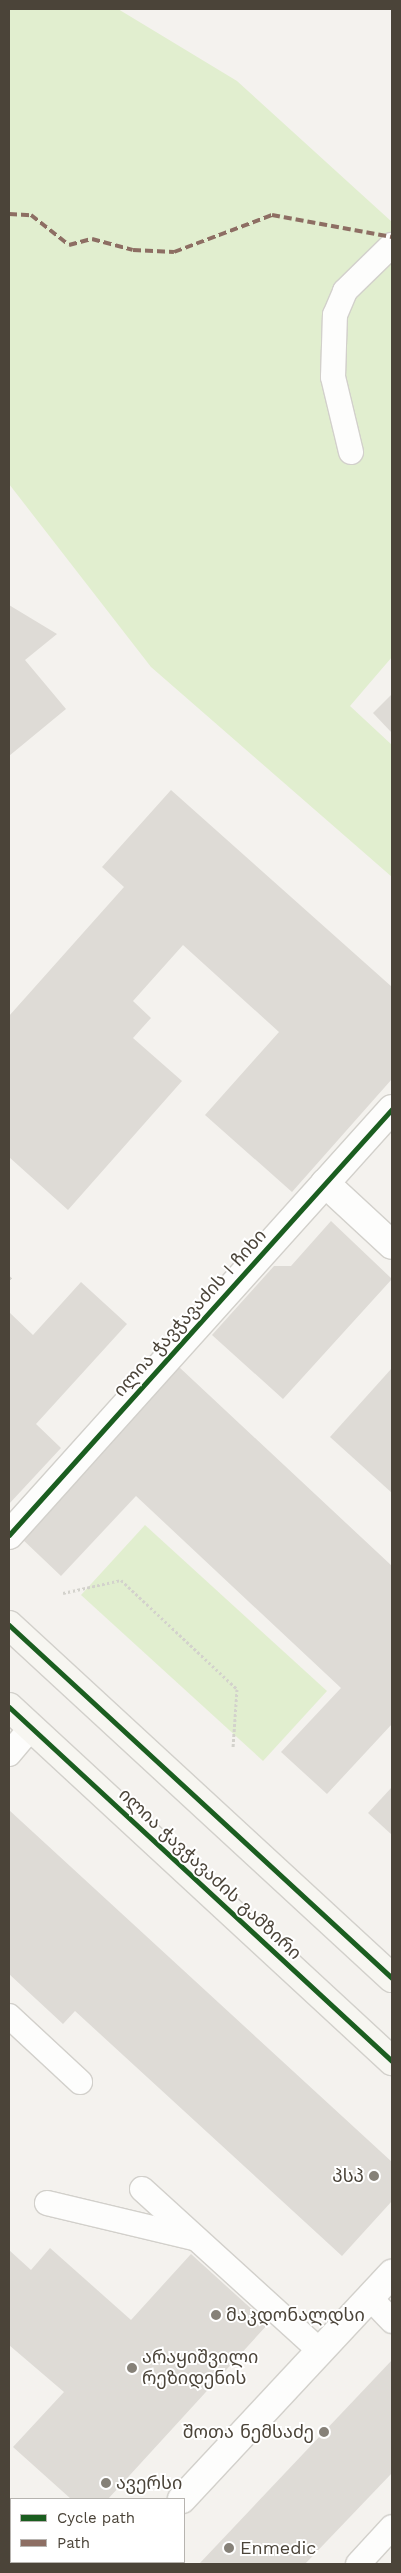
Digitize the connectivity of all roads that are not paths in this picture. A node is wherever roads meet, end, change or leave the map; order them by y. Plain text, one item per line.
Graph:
1 (392, 245) edge
2 (351, 452) dead end
3 (392, 1109) edge
4 (325, 1183) junction
5 (392, 1245) edge
6 (9, 1535) edge
7 (9, 1625) edge
8 (9, 1708) edge
9 (31, 1728) junction
10 (9, 1754) edge
11 (392, 1978) edge
12 (9, 2016) edge
13 (392, 2061) edge
14 (80, 2082) dead end
15 (142, 2189) dead end
16 (47, 2203) dead end
17 (196, 2238) junction
18 (392, 2274) edge
19 (370, 2298) junction
20 (392, 2321) edge
21 (320, 2351) junction
22 (183, 2498) edge
23 (392, 2527) edge
24 (358, 2564) edge

1 - 2 lane
3 - 4 street, ილია ჭავჭავაძის I ჩიხი
4 - 5 street
4 - 6 street, ილია ჭავჭავაძის I ჩიხი
7 - 11 main road
8 - 9 main road, ილია ჭავჭავაძის გამზირი
9 - 10 lane
9 - 13 main road, ილია ჭავჭავაძის გამზირი
12 - 14 lane
15 - 17 lane
16 - 17 lane
17 - 21 lane
18 - 19 street
19 - 20 lane
19 - 21 street
21 - 22 street
23 - 24 lane

